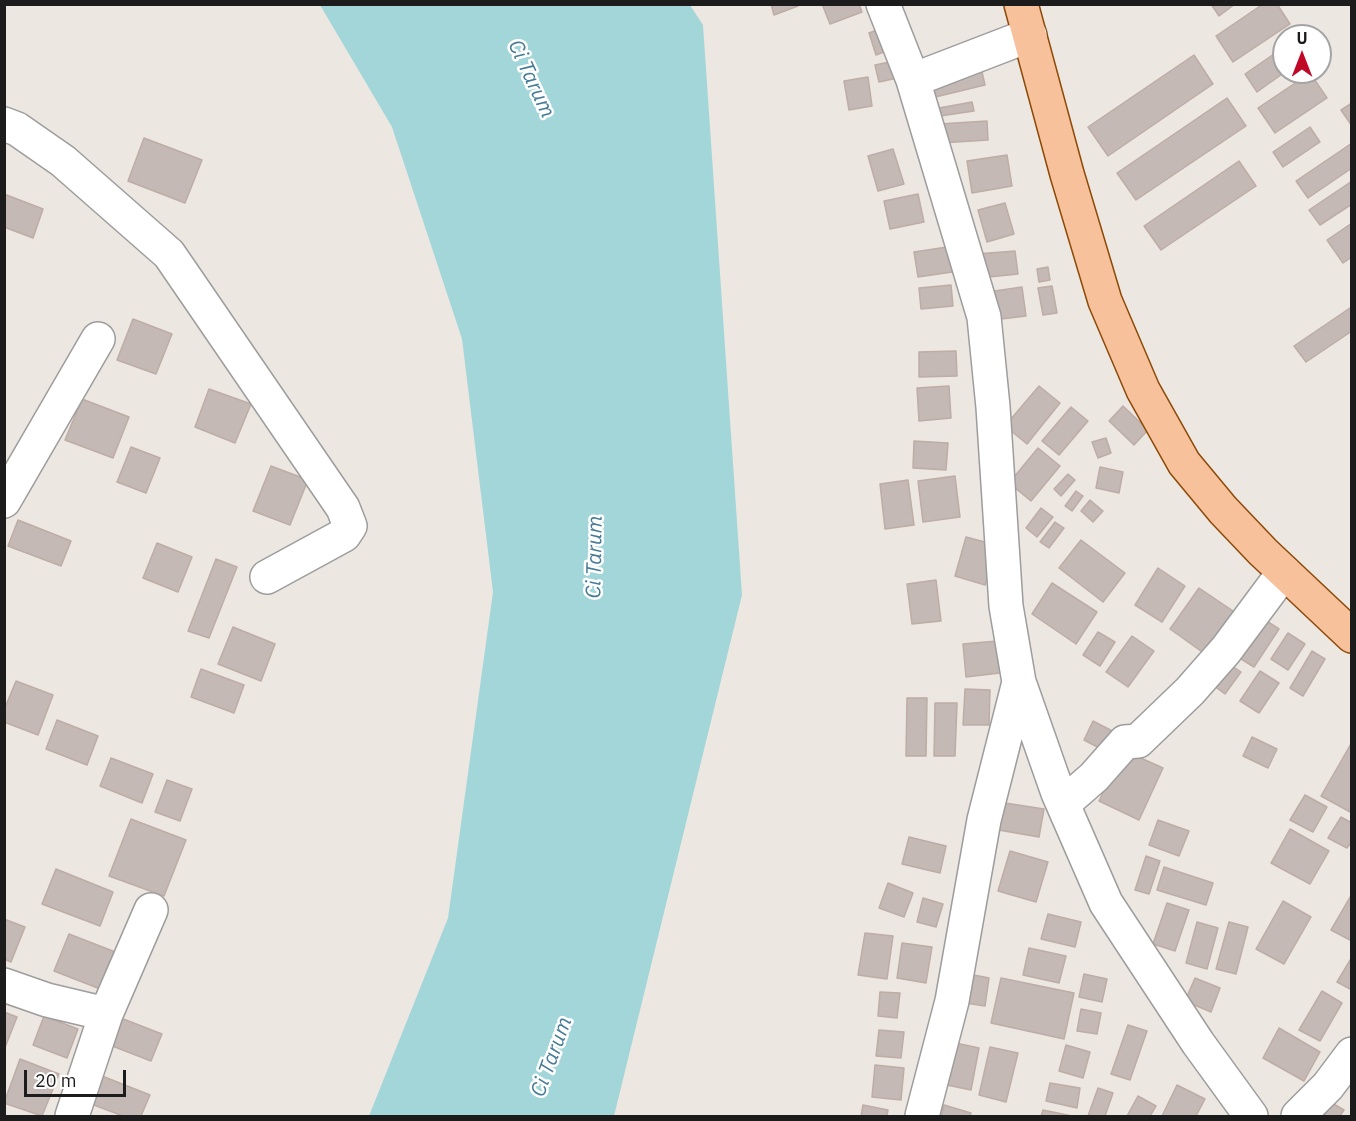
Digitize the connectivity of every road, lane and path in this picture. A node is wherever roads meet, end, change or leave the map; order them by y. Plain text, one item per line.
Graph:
1 (883, 4) edge
2 (1026, 20) edge
3 (913, 80) junction
4 (4, 124) edge
5 (98, 339) dead end
6 (4, 501) edge
7 (1284, 572) junction
8 (267, 577) dead end
9 (1352, 636) edge
10 (1019, 682) junction
11 (1063, 804) junction
12 (151, 910) dead end
13 (4, 985) edge
14 (106, 1014) junction
15 (1352, 1054) edge
16 (72, 1116) edge
17 (922, 1116) edge
18 (1251, 1116) edge
19 (1298, 1116) edge

1 - 3 street
2 - 3 street
2 - 7 main road
3 - 10 street
4 - 8 street
5 - 6 street
7 - 9 main road
7 - 11 street
10 - 11 street
10 - 17 street
11 - 18 street
12 - 14 street
13 - 14 street
14 - 16 street
15 - 19 street

